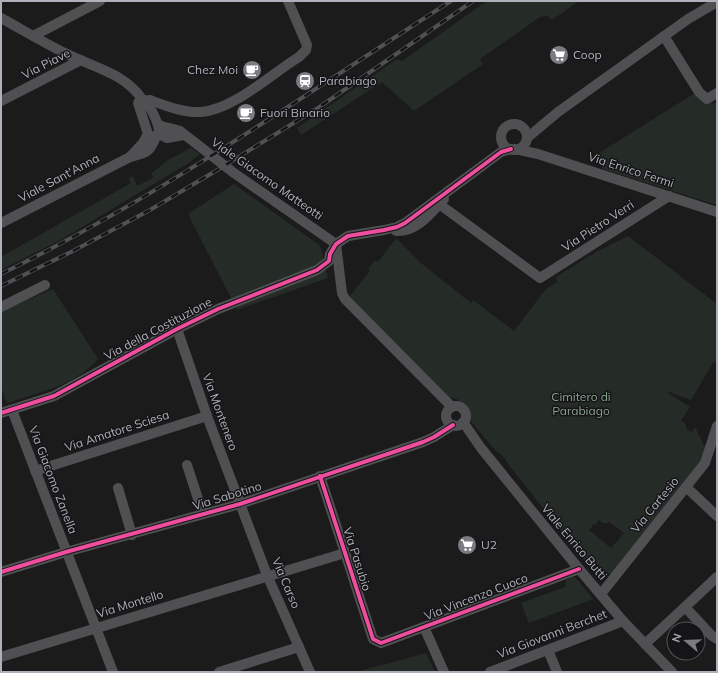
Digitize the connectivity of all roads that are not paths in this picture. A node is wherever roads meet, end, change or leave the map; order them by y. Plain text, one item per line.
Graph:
1 (100, 1) edge
2 (288, 1) edge
3 (717, 2) edge
4 (3, 21) edge
5 (33, 36) junction
6 (664, 36) junction
7 (81, 60) junction
8 (717, 93) edge
9 (1, 101) edge
10 (142, 101) junction
11 (558, 112) junction
12 (520, 126) junction
13 (155, 132) junction
14 (502, 138) junction
15 (526, 139) junction
16 (513, 149) junction
17 (538, 154) junction
18 (485, 164) junction
19 (669, 196) junction
20 (438, 202) junction
21 (717, 212) edge
22 (1, 223) edge
23 (336, 244) junction
24 (45, 285) dead end
25 (1, 307) edge
26 (176, 329) junction
27 (452, 407) junction
28 (4, 411) edge
29 (207, 416) junction
30 (458, 424) junction
31 (717, 426) edge
32 (187, 465) dead end
33 (35, 471) junction
34 (320, 476) junction
35 (686, 487) junction
36 (118, 488) dead end
37 (240, 504) junction
38 (203, 514) junction
39 (717, 516) edge
40 (132, 535) junction
41 (66, 552) junction
42 (345, 553) junction
43 (578, 569) junction
44 (1, 572) edge
45 (267, 576) junction
46 (717, 577) edge
47 (601, 594) junction
48 (685, 607) junction
49 (623, 621) junction
50 (424, 627) junction
51 (96, 628) junction
52 (717, 639) edge
53 (381, 642) joint
54 (645, 644) junction
55 (300, 647) junction
56 (548, 650) junction
57 (1, 657) edge
58 (670, 671) edge
59 (113, 672) edge
60 (219, 672) edge
61 (310, 672) edge
62 (444, 672) edge
63 (490, 672) edge
64 (557, 672) edge

1 - 5 street
2 - 10 street
3 - 6 street
4 - 5 street
5 - 7 street
6 - 8 street
6 - 11 street
7 - 9 street, Via Piave
7 - 10 street
10 - 13 street
10 - 13 street
11 - 12 street
11 - 15 street
12 - 14 street
12 - 15 street
13 - 22 street, Viale Sant'Anna
13 - 23 street, Viale Giacomo Matteotti
14 - 16 street
14 - 18 street
15 - 16 street
15 - 17 street
16 - 17 street, Via Enrico Fermi
16 - 18 street
17 - 19 street, Via Enrico Fermi
18 - 20 street
19 - 20 street, Via Pietro Verri
19 - 21 street, Via Enrico Fermi
20 - 23 street
23 - 26 street, Via della Costituzione
23 - 27 street
24 - 25 street
26 - 28 street, Via della Costituzione
26 - 29 street, Via Montenero
27 - 30 street
27 - 30 street
28 - 33 street, Via Giacomo Zanella
29 - 33 street, Via Amatore Sciesa
29 - 37 street, Via Montenero
30 - 34 street, Via Sabotino
30 - 43 street, Viale Enrico Butti
31 - 35 street, Via Cartesio
32 - 38 street
33 - 41 street, Via Giacomo Zanella
34 - 37 street, Via Sabotino
34 - 42 street, Via Pasubio
35 - 39 street
35 - 47 street, Via Cartesio
36 - 40 street
37 - 38 street, Via Sabotino
37 - 45 street, Via Carso
38 - 40 street, Via Sabotino
40 - 41 street, Via Sabotino
41 - 44 street, Via Sabotino
41 - 51 street, Via Giacomo Zanella
42 - 45 street, Via Montello
42 - 53 street, Via Pasubio
43 - 47 street, Viale Enrico Butti
43 - 50 street, Via Vincenzo Cuoco
45 - 51 street, Via Montello
45 - 55 street, Via Carso
46 - 48 street
47 - 49 street, Viale Enrico Butti
48 - 52 street
48 - 54 street
49 - 54 street, Viale Enrico Butti
49 - 56 street, Via Giovanni Berchet
50 - 53 street, Via Vincenzo Cuoco
50 - 62 street
51 - 57 street, Via Montello
51 - 59 street, Via Giacomo Zanella
54 - 58 street, Viale Enrico Butti
55 - 60 street
55 - 61 street, Via Carso
56 - 63 street, Via Giovanni Berchet
56 - 64 street

